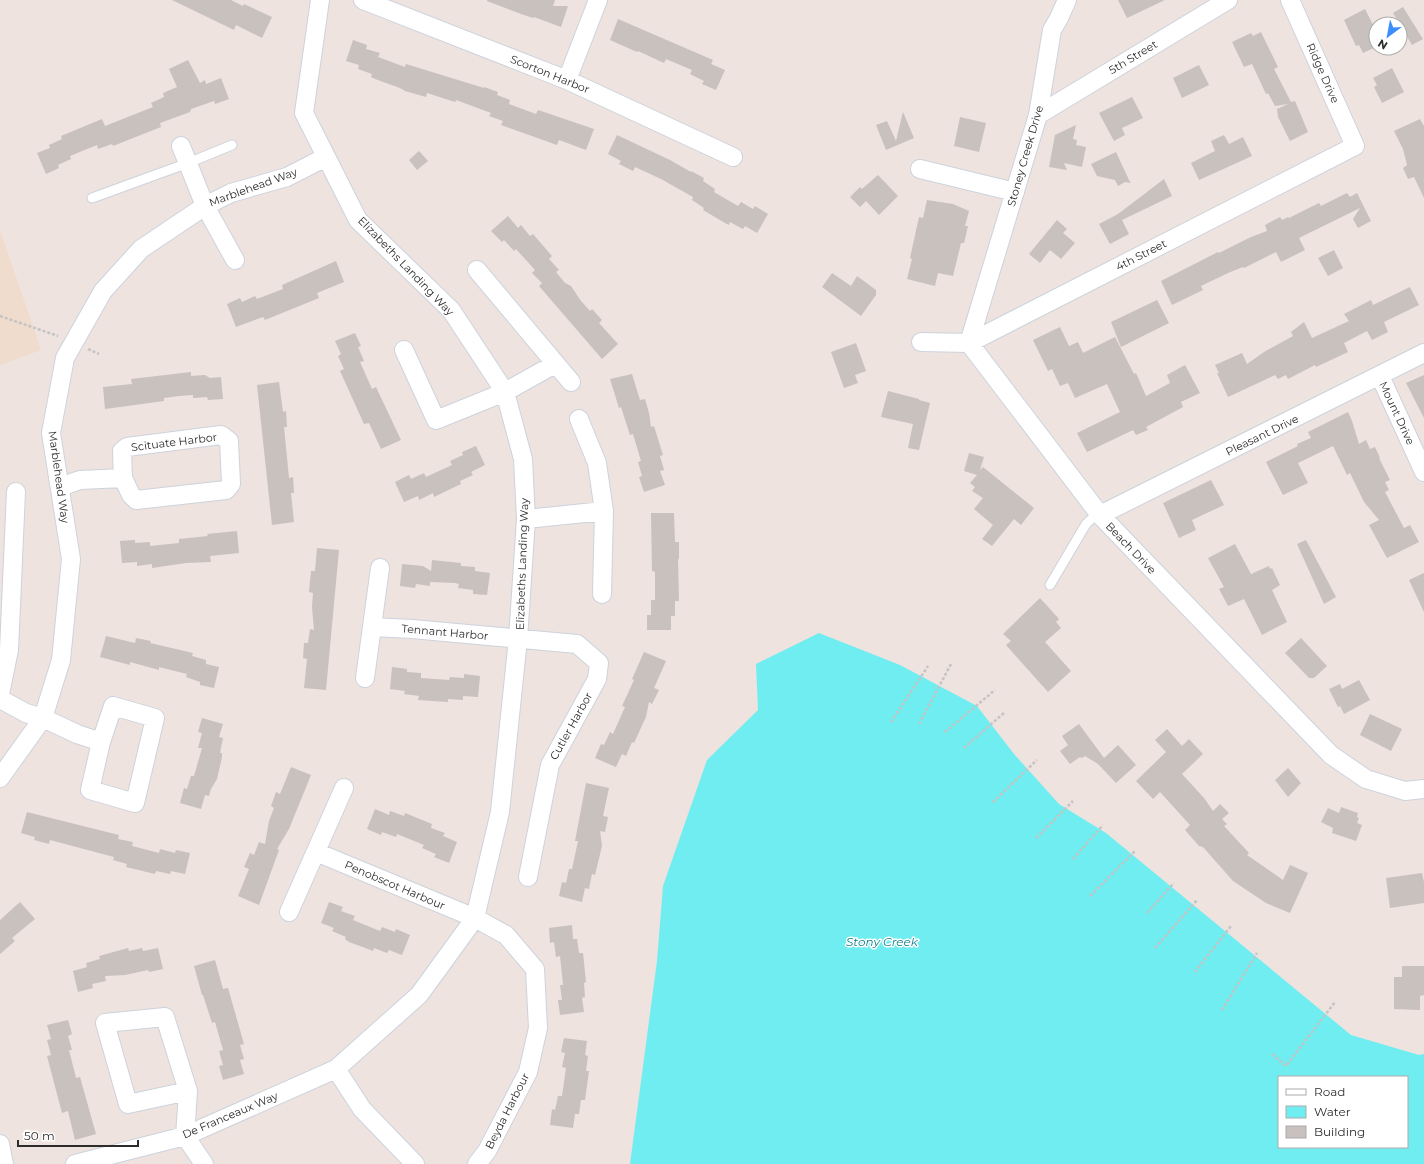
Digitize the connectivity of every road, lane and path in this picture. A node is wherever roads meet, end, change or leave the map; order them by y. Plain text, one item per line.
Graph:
1 (320, 0) edge
2 (363, 0) edge
3 (598, 0) edge
4 (1067, 0) edge
5 (1228, 0) edge
6 (1290, 0) edge
7 (567, 80) junction
8 (1038, 115) junction
9 (232, 145) dead end
10 (1355, 146) joint
11 (184, 154) junction
12 (326, 157) junction
13 (733, 157) dead end
14 (920, 169) dead end
15 (1015, 192) junction
16 (92, 198) dead end
17 (205, 206) junction
18 (235, 260) dead end
19 (477, 270) dead end
20 (0, 316) edge
21 (921, 342) dead end
22 (73, 343) junction
23 (969, 343) junction
24 (404, 350) dead end
25 (1424, 353) edge
26 (99, 354) dead end
27 (555, 364) junction
28 (1380, 376) junction
29 (571, 382) dead end
30 (505, 392) junction
31 (579, 418) dead end
32 (1424, 472) edge
33 (123, 478) junction
34 (60, 487) junction
35 (16, 492) dead end
36 (604, 511) junction
37 (1099, 514) junction
38 (526, 519) junction
39 (380, 568) dead end
40 (1050, 585) dead end
41 (602, 594) dead end
42 (372, 627) junction
43 (518, 639) junction
44 (951, 664) dead end
45 (928, 666) dead end
46 (365, 678) dead end
47 (995, 690) dead end
48 (0, 694) edge
49 (0, 699) edge
50 (1005, 712) dead end
51 (43, 718) junction
52 (891, 722) dead end
53 (919, 724) dead end
54 (945, 732) dead end
55 (101, 742) junction
56 (964, 748) dead end
57 (1037, 760) dead end
58 (0, 778) edge
59 (344, 788) dead end
60 (1424, 789) edge
61 (1073, 801) dead end
62 (993, 802) dead end
63 (1103, 825) dead end
64 (1036, 838) dead end
65 (1136, 850) dead end
66 (316, 852) junction
67 (1073, 859) dead end
68 (528, 877) dead end
69 (1174, 883) dead end
70 (1090, 896) dead end
71 (1197, 900) dead end
72 (289, 912) dead end
73 (1147, 913) dead end
74 (475, 918) junction
75 (1231, 926) dead end
76 (1155, 948) dead end
77 (1257, 953) dead end
78 (1195, 972) dead end
79 (1335, 1002) dead end
80 (1222, 1010) dead end
81 (1272, 1054) dead end
82 (336, 1069) junction
83 (188, 1091) junction
84 (185, 1136) junction
85 (0, 1144) edge
86 (4, 1164) edge
87 (75, 1164) edge
88 (204, 1164) edge
89 (416, 1164) edge
90 (477, 1164) edge

1 - 12 street, Elizabeths Landing Way
2 - 7 street, Scorton Harbor
3 - 7 street
4 - 8 street, Stoney Creek Drive
5 - 8 street, 5th Street
6 - 10 street, Ridge Drive
7 - 13 street, Scorton Harbor
8 - 15 street, Stoney Creek Drive
9 - 11 lane
10 - 23 street, 4th Street
11 - 16 lane
11 - 17 street
12 - 17 street, Marblehead Way
12 - 30 street, Elizabeths Landing Way
14 - 15 street
15 - 23 street, Stoney Creek Drive
17 - 18 street
17 - 22 street, Marblehead Way
19 - 27 street
20 - 22 path
21 - 23 street, 4th Street
22 - 26 path
22 - 34 street, Marblehead Way
23 - 37 street, Beach Drive
24 - 30 street
25 - 28 street, Pleasant Drive
27 - 29 street
27 - 30 street
28 - 32 street, Mount Drive
28 - 37 street, Pleasant Drive
30 - 38 street, Elizabeths Landing Way
31 - 36 street
33 - 33 street, Scituate Harbor
33 - 34 street
34 - 51 street, Marblehead Way
35 - 48 street
36 - 38 street
36 - 41 street
37 - 40 lane
37 - 60 street, Beach Drive
38 - 43 street, Elizabeths Landing Way
39 - 42 street
42 - 43 street, Tennant Harbor
42 - 46 street
43 - 68 street, Cutler Harbor
43 - 74 street, Elizabeths Landing Way
44 - 53 path
45 - 52 path
47 - 54 path
49 - 51 street
50 - 56 path
51 - 55 street
51 - 58 street, Marblehead Way
55 - 55 street
57 - 62 path
59 - 66 street
61 - 64 path
63 - 67 path
65 - 70 path
66 - 72 street
66 - 74 street, Penobscot Harbour
69 - 73 path
71 - 76 path
74 - 82 street, Elizabeths Landing Way
74 - 90 street, Beyda Harbour
75 - 78 path
77 - 80 path
79 - 81 path
82 - 84 street, De Franceaux Way
82 - 89 street
83 - 83 street
83 - 84 street
84 - 87 street, De Franceaux Way
84 - 88 street
85 - 86 street

